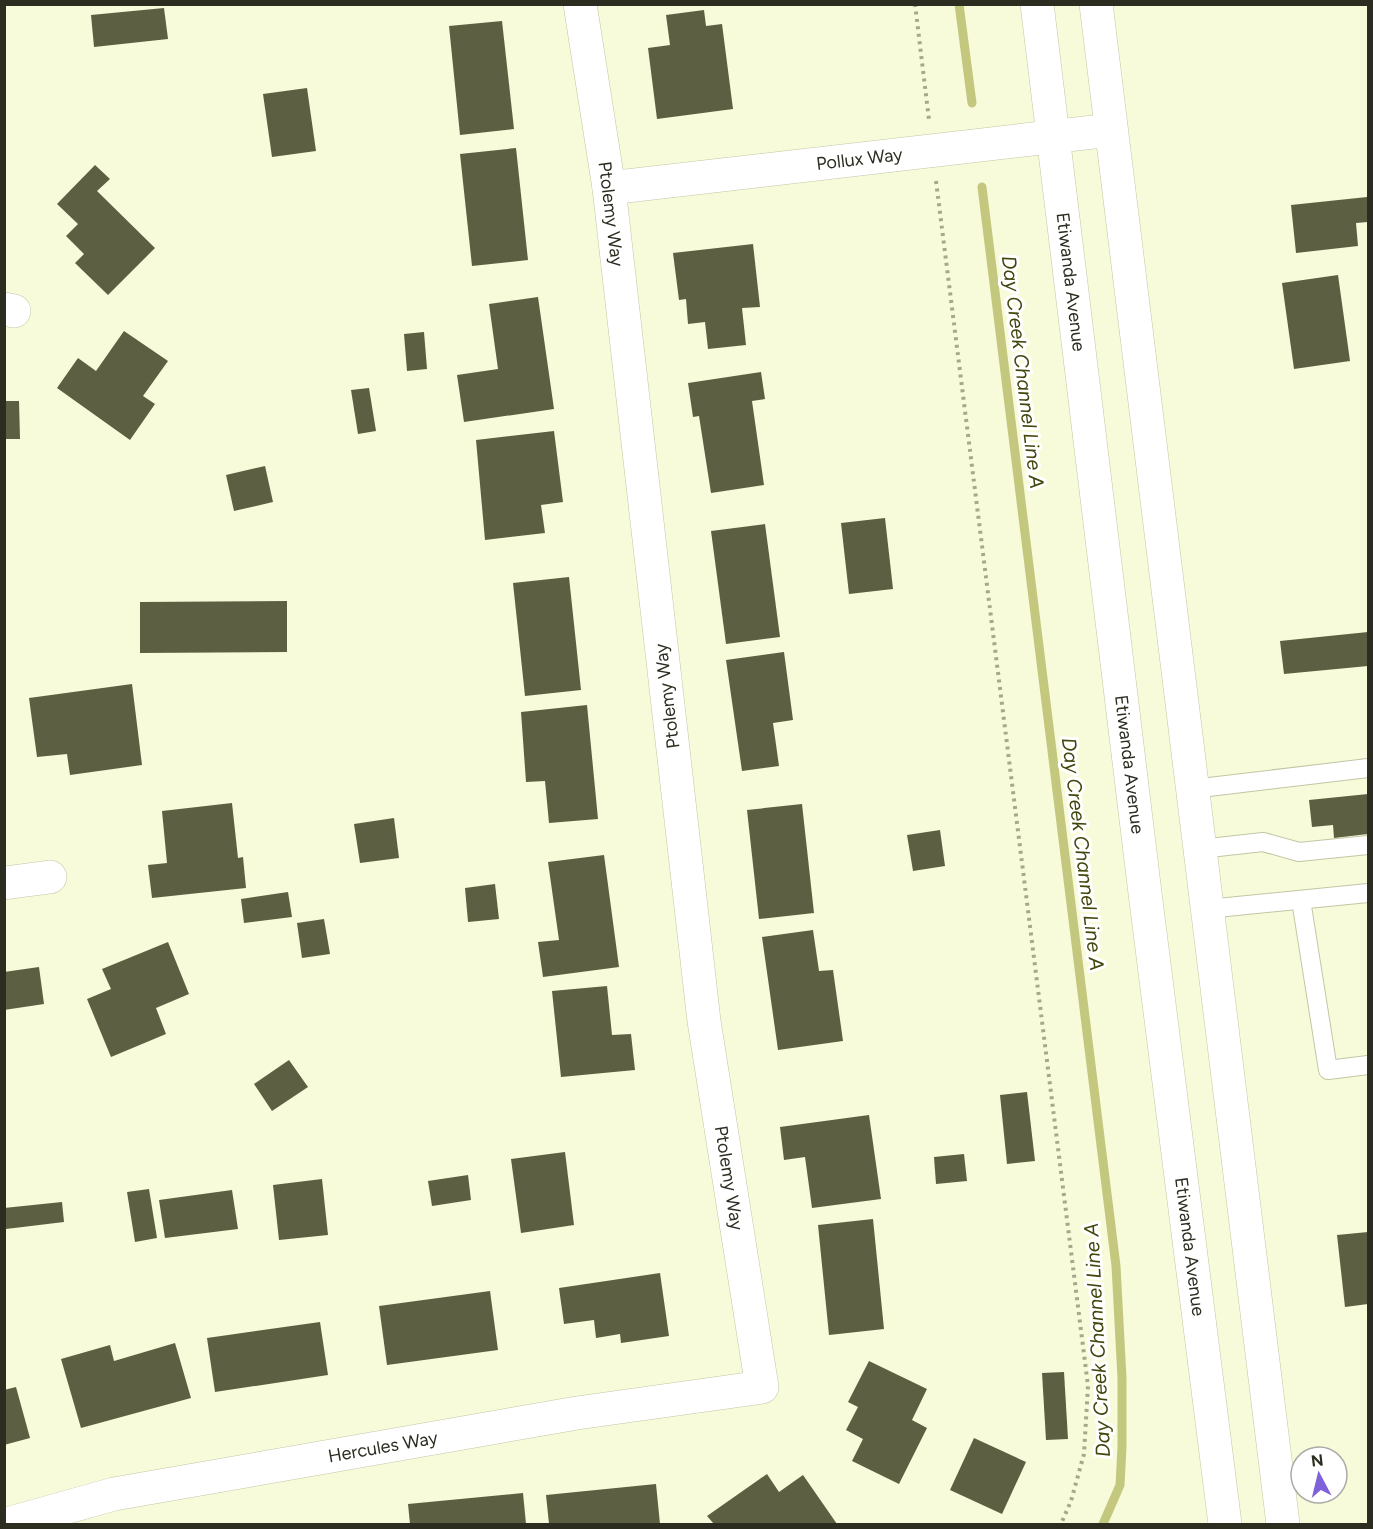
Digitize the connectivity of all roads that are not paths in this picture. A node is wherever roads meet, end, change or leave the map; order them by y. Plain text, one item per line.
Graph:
1 (580, 4) edge
2 (1037, 4) edge
3 (1096, 4) edge
4 (1111, 130) junction
5 (1054, 136) junction
6 (609, 188) junction
7 (1368, 768) edge
8 (1192, 789) junction
9 (1368, 845) edge
10 (1200, 849) junction
11 (50, 877) dead end
12 (4, 883) edge
13 (1368, 893) edge
14 (1301, 900) junction
15 (1207, 909) junction
16 (1368, 1065) edge
17 (762, 1387) joint
18 (7, 1524) edge
19 (1225, 1524) edge
20 (1283, 1524) edge

1 - 6 main road, Ptolemy Way
2 - 5 main road, Etiwanda Avenue
3 - 4 main road
4 - 5 main road, Pollux Way
4 - 8 main road
5 - 6 main road, Pollux Way
5 - 19 main road, Etiwanda Avenue
6 - 17 main road, Ptolemy Way
7 - 8 lane
8 - 10 main road
9 - 10 lane
10 - 15 main road
11 - 12 main road
13 - 14 lane
14 - 15 lane
14 - 16 lane
15 - 20 main road
17 - 18 main road, Hercules Way

